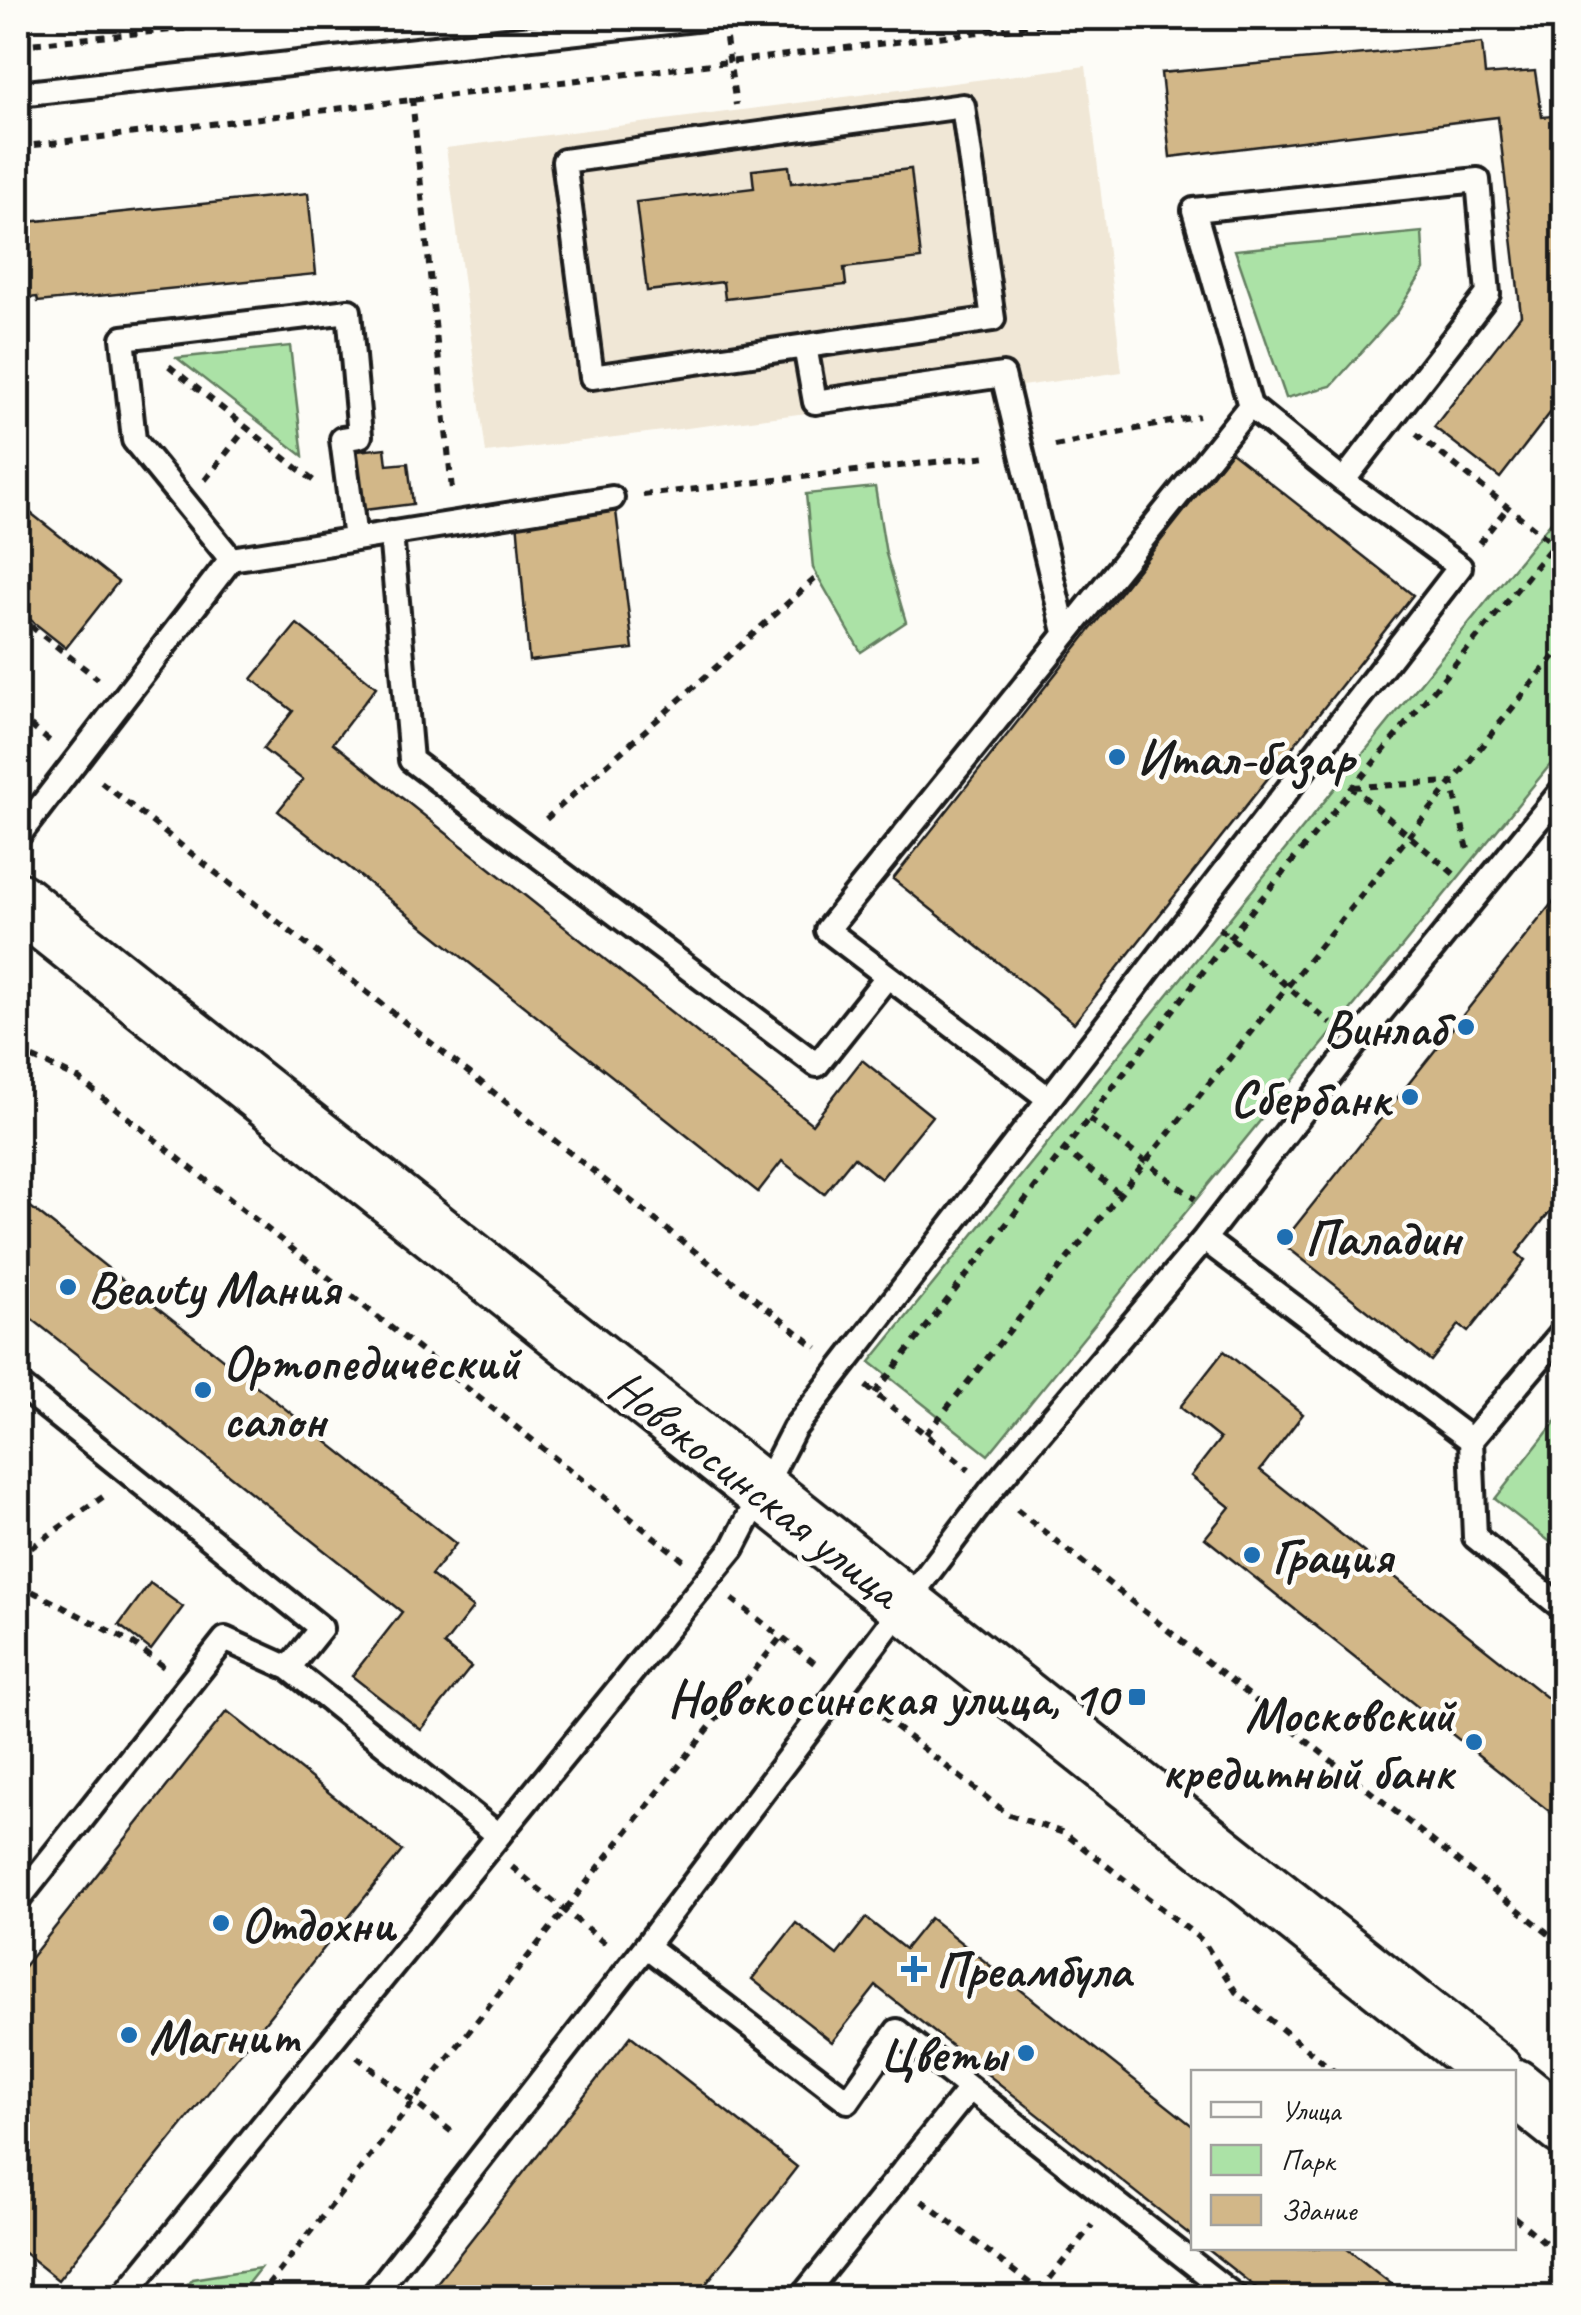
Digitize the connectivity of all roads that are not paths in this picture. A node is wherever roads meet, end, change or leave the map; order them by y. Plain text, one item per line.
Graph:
1 (704, 18) edge
2 (18, 94) edge
3 (806, 346) junction
4 (1250, 406) junction
5 (1344, 481) junction
6 (612, 498) road end
7 (391, 533) junction
8 (354, 539) junction
9 (230, 558) junction
10 (1065, 632) junction
11 (1564, 788) edge
12 (18, 836) edge
13 (18, 901) edge
14 (887, 977) junction
15 (1051, 1096) junction
16 (1204, 1239) junction
17 (1564, 1330) edge
18 (18, 1384) edge
19 (1471, 1440) junction
20 (762, 1492) junction
21 (904, 1605) junction
22 (1564, 1610) edge
23 (289, 1668) junction
24 (494, 1841) junction
25 (18, 1900) edge
26 (638, 1955) junction
27 (1492, 2070) edge
28 (970, 2088) junction
29 (1516, 2089) edge
30 (1564, 2127) edge
31 (122, 2298) edge
32 (371, 2298) edge
33 (800, 2298) edge
34 (1237, 2298) edge

1 - 2 lane
3 - 3 lane
3 - 10 lane
4 - 5 lane
4 - 5 lane
4 - 10 lane
5 - 15 lane
6 - 7 lane
7 - 8 lane
7 - 14 lane
8 - 9 lane
8 - 9 lane
9 - 12 lane
10 - 14 lane
11 - 16 lane
13 - 20 street, Новокосинская улица
14 - 15 lane
15 - 20 lane
16 - 19 lane
16 - 21 lane
17 - 19 lane
18 - 23 lane
19 - 22 lane
20 - 21 street, Новокосинская улица
20 - 24 lane
21 - 26 lane
21 - 27 street, Новокосинская улица
23 - 24 lane
23 - 25 lane
24 - 31 lane
26 - 28 lane
26 - 32 lane
28 - 33 lane
28 - 34 lane
29 - 30 street

